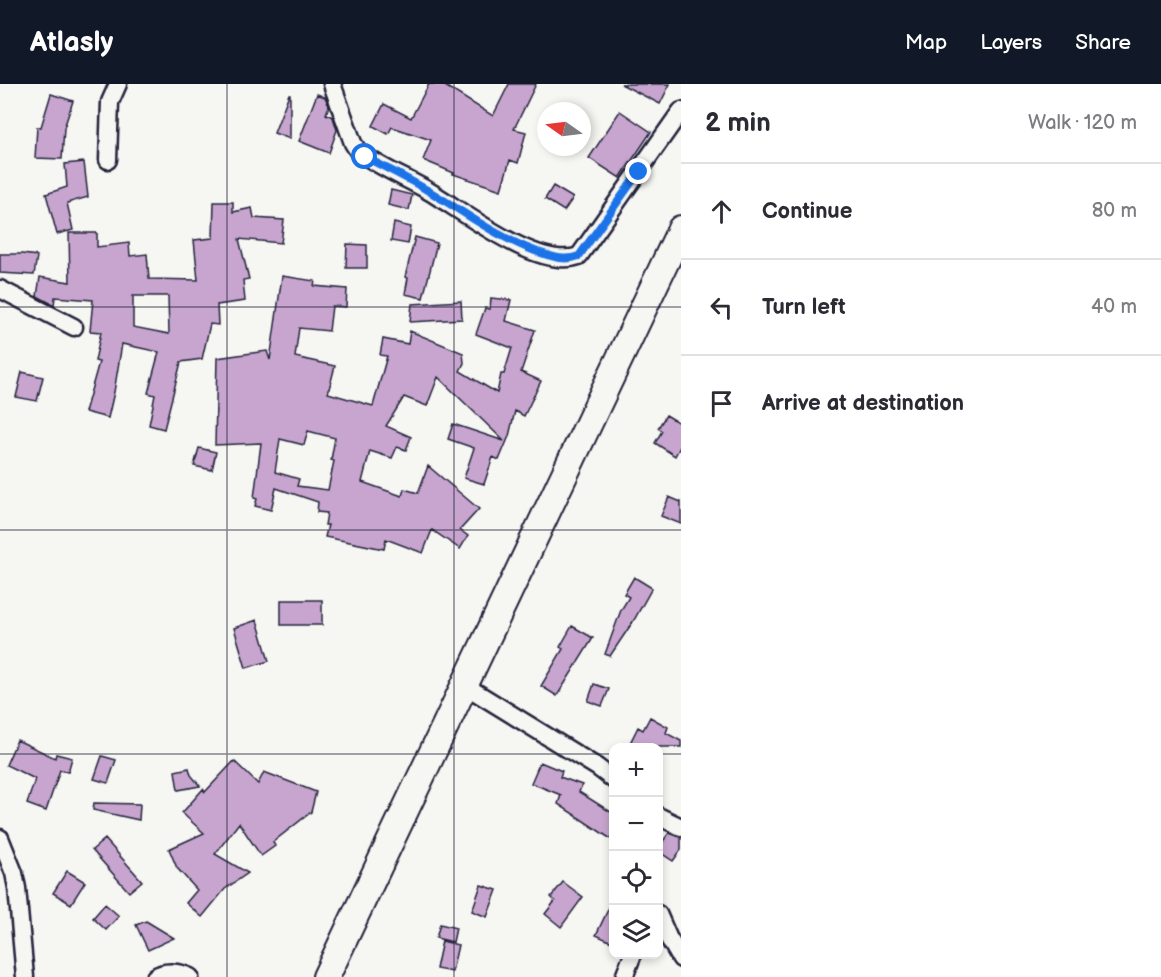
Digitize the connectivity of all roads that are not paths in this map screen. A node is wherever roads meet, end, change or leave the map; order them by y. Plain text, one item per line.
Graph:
1 (118, 84) edge
2 (332, 84) edge
3 (681, 111) edge
4 (108, 160) dead end
5 (681, 229) edge
6 (0, 289) edge
7 (74, 327) dead end
8 (464, 685) junction
9 (609, 776) edge
10 (663, 818) edge
11 (681, 826) edge
12 (0, 838) edge
13 (663, 926) edge
14 (631, 959) edge
15 (681, 959) edge
16 (25, 977) edge
17 (155, 977) edge
18 (190, 977) edge
19 (326, 977) edge
20 (624, 977) edge

1 - 4 street
2 - 3 street
5 - 8 main road
6 - 7 street
8 - 9 street
8 - 19 main road
10 - 11 street
12 - 16 street
13 - 15 street
14 - 20 street
17 - 18 street

